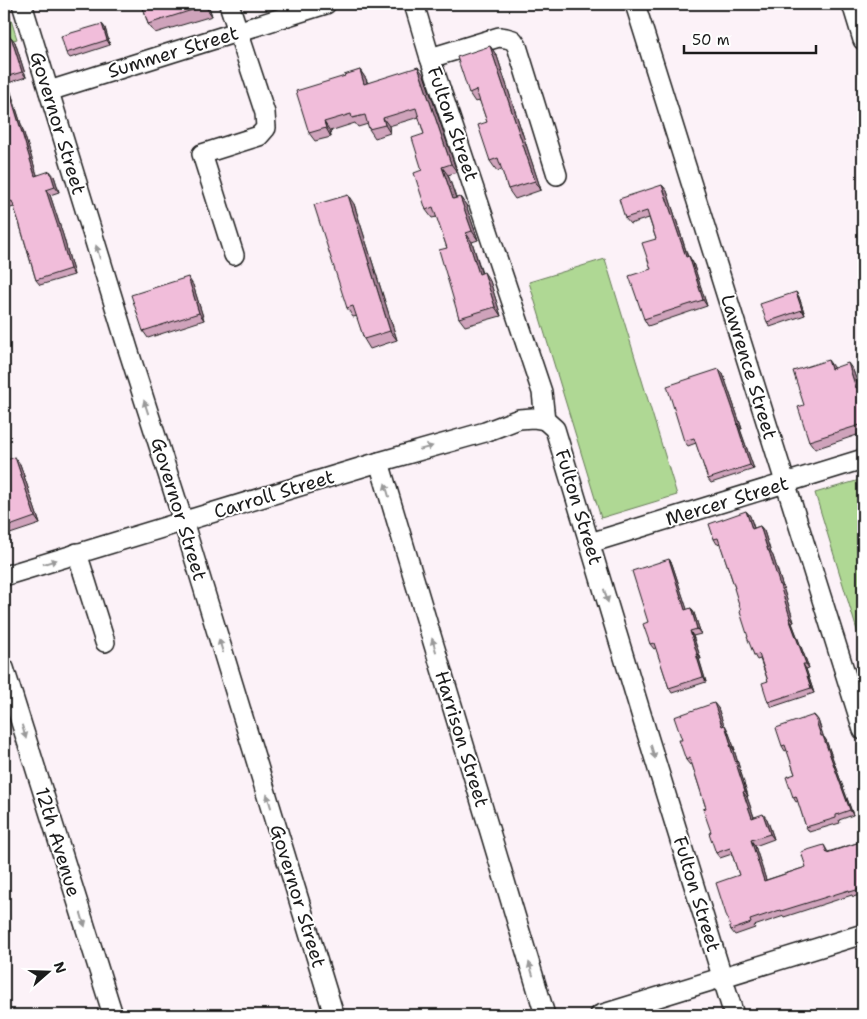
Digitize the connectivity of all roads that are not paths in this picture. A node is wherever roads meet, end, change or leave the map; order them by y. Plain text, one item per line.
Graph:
1 (22, 4) edge
2 (229, 4) edge
3 (326, 4) edge
4 (414, 4) edge
5 (635, 4) edge
6 (852, 4) edge
7 (238, 32) junction
8 (863, 40) edge
9 (430, 58) junction
10 (49, 91) junction
11 (557, 175) dead end
12 (234, 255) dead end
13 (545, 420) junction
14 (863, 459) edge
15 (379, 462) junction
16 (786, 483) junction
17 (183, 521) junction
18 (590, 543) junction
19 (77, 554) junction
20 (4, 576) edge
21 (105, 642) dead end
22 (4, 668) edge
23 (863, 730) edge
24 (863, 934) edge
25 (722, 977) junction
26 (113, 1015) edge
27 (334, 1015) edge
28 (545, 1015) edge
29 (600, 1015) edge
30 (734, 1015) edge

1 - 10 street, Governor Street
2 - 7 street
3 - 7 street, Summer Street
4 - 9 street, Fulton Street
5 - 16 street, Lawrence Street
6 - 8 street
7 - 10 street, Summer Street
7 - 12 street
9 - 11 street
9 - 13 street, Fulton Street
17 -> 10 street, Governor Street
15 -> 13 street, Carroll Street
13 - 18 street, Fulton Street
14 - 16 street, Mercer Street
15 - 17 street, Carroll Street
28 -> 15 street, Harrison Street
16 - 18 street, Mercer Street
16 - 23 street, Lawrence Street
17 - 19 street, Carroll Street
27 -> 17 street, Governor Street
18 -> 25 street, Fulton Street
20 -> 19 street, Carroll Street
19 - 21 street
22 -> 26 street, 12th Avenue
24 - 25 street
25 - 29 street
25 - 30 street, Fulton Street

